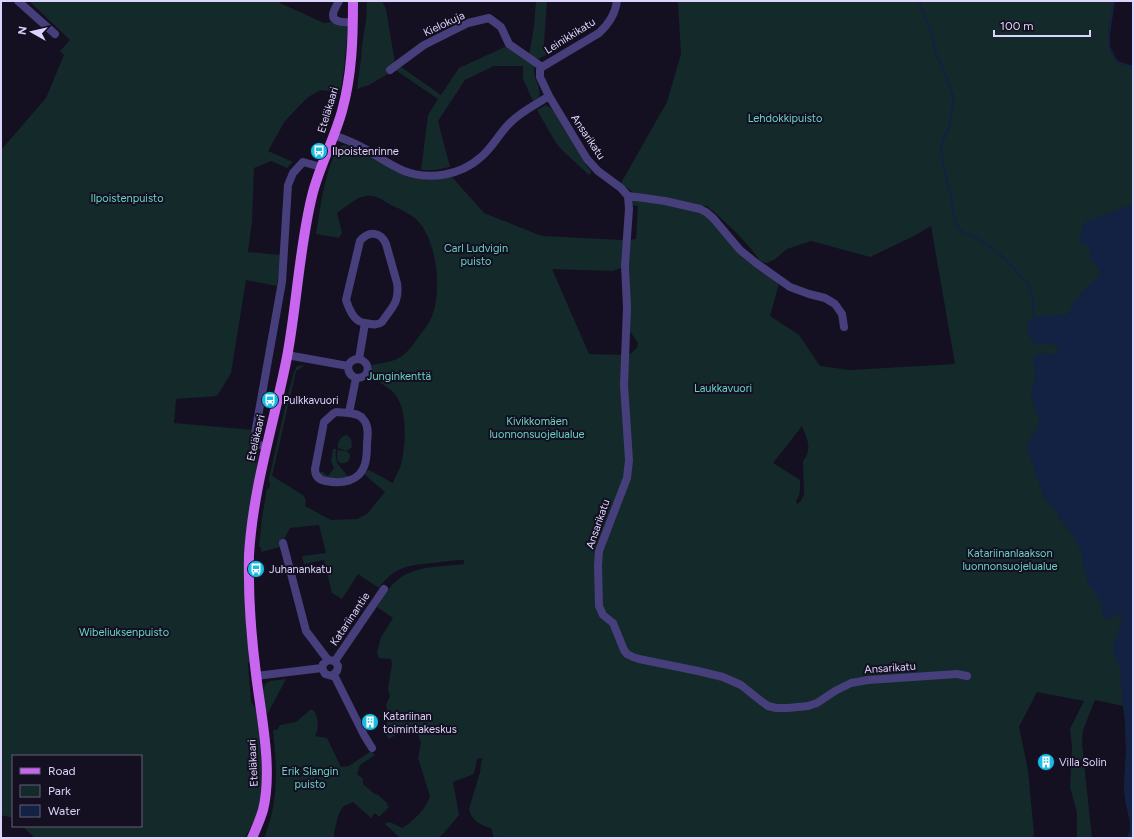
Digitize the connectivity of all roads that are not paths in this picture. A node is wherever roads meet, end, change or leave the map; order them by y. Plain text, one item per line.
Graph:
1 (18, 1) edge
2 (339, 1) edge
3 (353, 1) edge
4 (617, 1) edge
5 (353, 22) junction
6 (55, 34) dead end
7 (542, 67) junction
8 (390, 70) dead end
9 (549, 96) junction
10 (333, 135) junction
11 (321, 167) junction
12 (628, 196) junction
13 (365, 323) junction
14 (844, 327) dead end
15 (287, 355) junction
16 (359, 359) junction
17 (348, 366) junction
18 (356, 378) junction
19 (349, 414) junction
20 (267, 447) junction
21 (283, 544) dead end
22 (384, 589) dead end
23 (332, 661) junction
24 (322, 668) junction
25 (334, 675) junction
26 (256, 676) junction
27 (967, 676) dead end
28 (372, 748) dead end
29 (252, 838) edge

1 - 6 street
2 - 5 street
3 - 5 main road, Eteläkaari
4 - 7 street, Leinikkikatu
5 - 10 main road, Eteläkaari
7 - 8 street, Kielokuja
7 - 9 street, Ansarikatu
9 - 10 street
9 - 12 street, Ansarikatu
10 - 11 main road, Eteläkaari
11 - 15 main road, Eteläkaari
11 - 20 street
12 - 14 street
12 - 27 street, Ansarikatu
13 - 13 street
13 - 16 street
15 - 17 street
15 - 20 main road, Eteläkaari
16 - 17 street
16 - 18 street
17 - 18 street
18 - 19 street
19 - 19 street
20 - 26 main road, Eteläkaari
21 - 23 street
22 - 23 street, Katariinantie
23 - 24 street
23 - 25 street
24 - 25 street
24 - 26 street
25 - 28 street
26 - 29 main road, Eteläkaari

